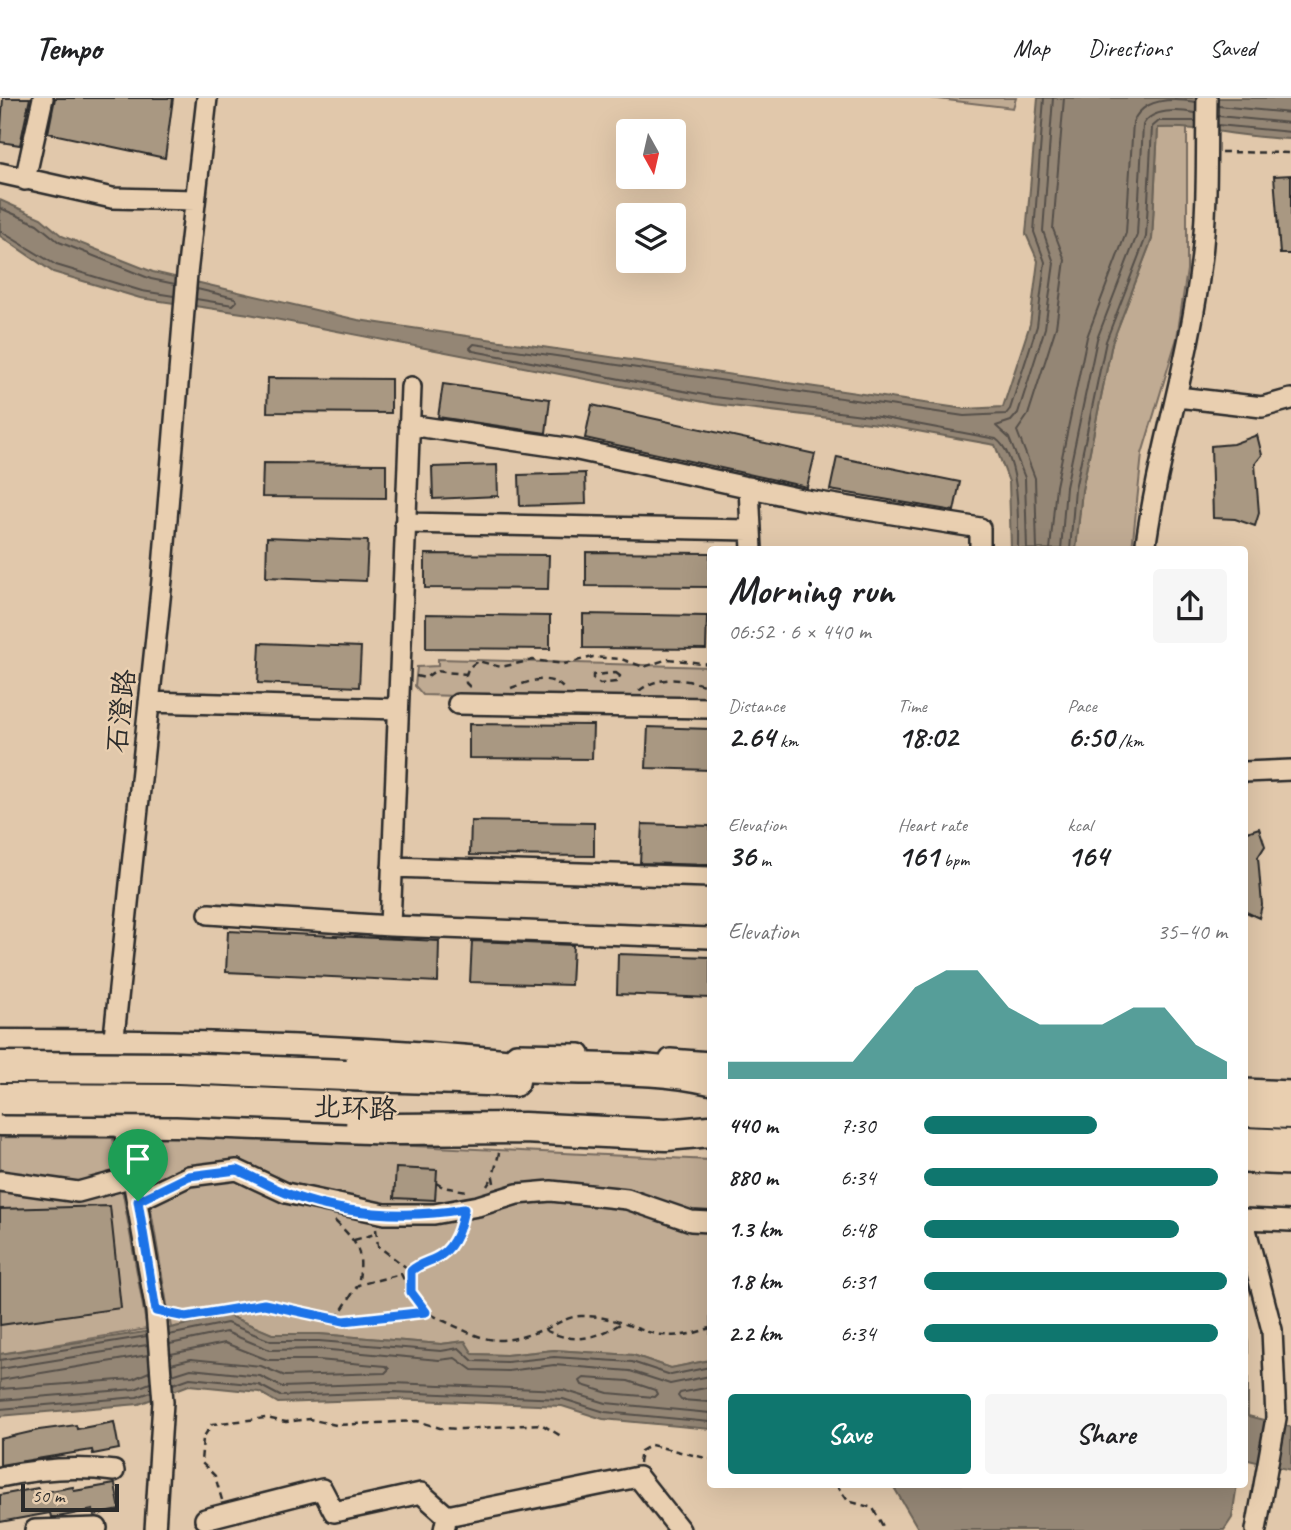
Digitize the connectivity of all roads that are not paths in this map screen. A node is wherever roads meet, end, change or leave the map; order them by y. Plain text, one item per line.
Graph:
1 (43, 98) edge
2 (206, 98) edge
3 (1207, 98) edge
4 (0, 173) edge
5 (25, 180) junction
6 (195, 200) junction
7 (411, 387) dead end
8 (1178, 397) junction
9 (1291, 399) edge
10 (409, 425) junction
11 (749, 488) junction
12 (405, 523) junction
13 (750, 530) junction
14 (752, 546) edge
15 (980, 546) edge
16 (1146, 546) edge
17 (149, 702) junction
18 (458, 705) dead end
19 (707, 708) edge
20 (398, 709) junction
21 (1291, 771) edge
22 (1248, 772) edge
23 (392, 867) junction
24 (707, 877) edge
25 (209, 914) dead end
26 (390, 926) junction
27 (707, 938) edge
28 (0, 1045) edge
29 (113, 1046) junction
30 (470, 1058) junction
31 (707, 1062) edge
32 (0, 1067) edge
33 (707, 1078) edge
34 (707, 1089) edge
35 (1248, 1089) edge
36 (1291, 1091) edge
37 (0, 1099) edge
38 (1248, 1111) edge
39 (1291, 1113) edge
40 (0, 1120) edge
41 (122, 1120) junction
42 (707, 1122) edge
43 (395, 1129) junction
44 (707, 1131) edge
45 (1248, 1143) edge
46 (1291, 1145) edge
47 (707, 1146) edge
48 (1248, 1163) edge
49 (1291, 1165) edge
50 (133, 1177) junction
51 (0, 1181) edge
52 (138, 1201) junction
53 (1248, 1221) edge
54 (1291, 1221) edge
55 (707, 1222) edge
56 (1248, 1237) edge
57 (114, 1471) dead end
58 (0, 1476) edge
59 (205, 1519) dead end
60 (446, 1523) edge
61 (97, 1528) dead end
62 (35, 1530) edge
63 (155, 1530) edge
64 (680, 1530) edge
65 (1256, 1530) edge

1 - 5 street
2 - 6 street, 石澄路
3 - 8 street
4 - 5 street
5 - 6 street
6 - 17 street, 石澄路
7 - 10 street
8 - 9 street
8 - 16 street
10 - 11 street
10 - 12 street
11 - 13 street
11 - 15 street
12 - 13 street
12 - 20 street
13 - 14 street
17 - 20 street
17 - 29 street, 石澄路
18 - 19 street
20 - 23 street
21 - 22 street
23 - 24 street
23 - 26 street
25 - 26 street
26 - 27 street
28 - 29 highway
29 - 30 highway
29 - 41 street, 石澄路
30 - 31 street
30 - 33 highway
32 - 34 highway, 北环路, bridge
35 - 36 street
37 - 42 highway, 北环路, bridge
38 - 39 highway
40 - 41 highway
41 - 43 highway
41 - 50 street, 石澄路
43 - 44 highway
43 - 47 street, 北环路
45 - 46 highway
48 - 49 street
50 - 51 street
50 - 52 street, 石澄路
52 - 55 street
52 - 63 street, 石澄路
53 - 54 street
56 - 65 street
57 - 58 street
59 - 60 street
60 - 64 street
61 - 62 street

